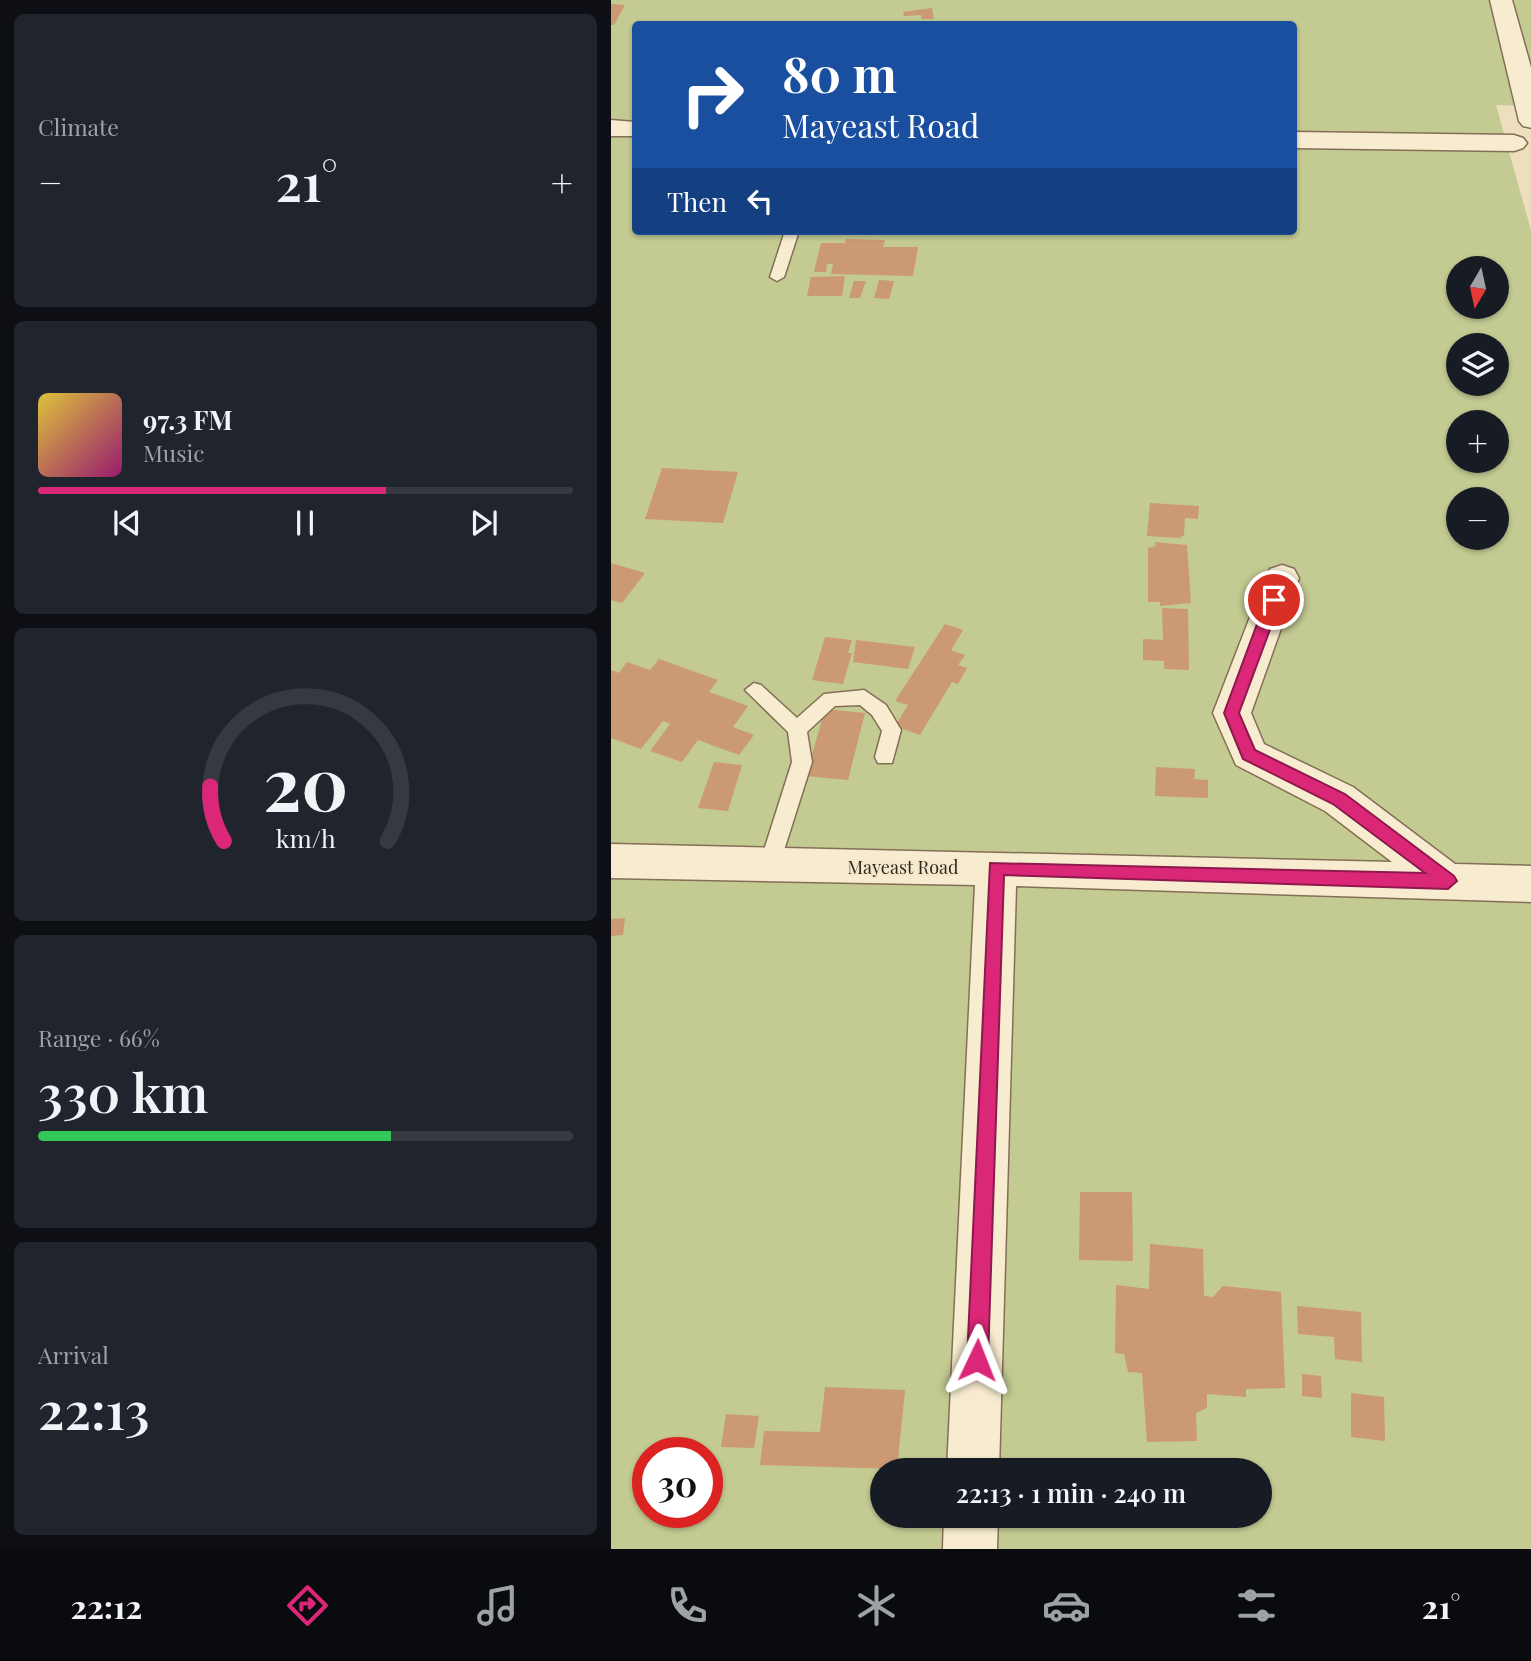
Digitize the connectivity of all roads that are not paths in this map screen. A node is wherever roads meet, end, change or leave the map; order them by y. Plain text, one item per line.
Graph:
1 (1501, 0) edge
2 (611, 128) edge
3 (632, 129) edge
4 (1527, 136) edge
5 (1297, 140) edge
6 (791, 235) edge
7 (777, 277) dead end
8 (1282, 578) dead end
9 (755, 690) dead end
10 (797, 729) junction
11 (885, 757) dead end
12 (611, 861) edge
13 (769, 866) junction
14 (996, 868) junction
15 (1448, 881) junction
16 (1531, 884) edge
17 (973, 1458) edge
18 (971, 1528) edge
19 (970, 1549) edge

1 - 4 street
2 - 3 street
4 - 5 street
6 - 7 lane
8 - 15 street
9 - 10 lane
10 - 11 lane
10 - 13 lane
12 - 13 street, Mayeast Road
13 - 14 street, Mayeast Road
14 - 15 street, Mayeast Road
14 - 17 street
15 - 16 street, Mayeast Road
18 - 19 street

